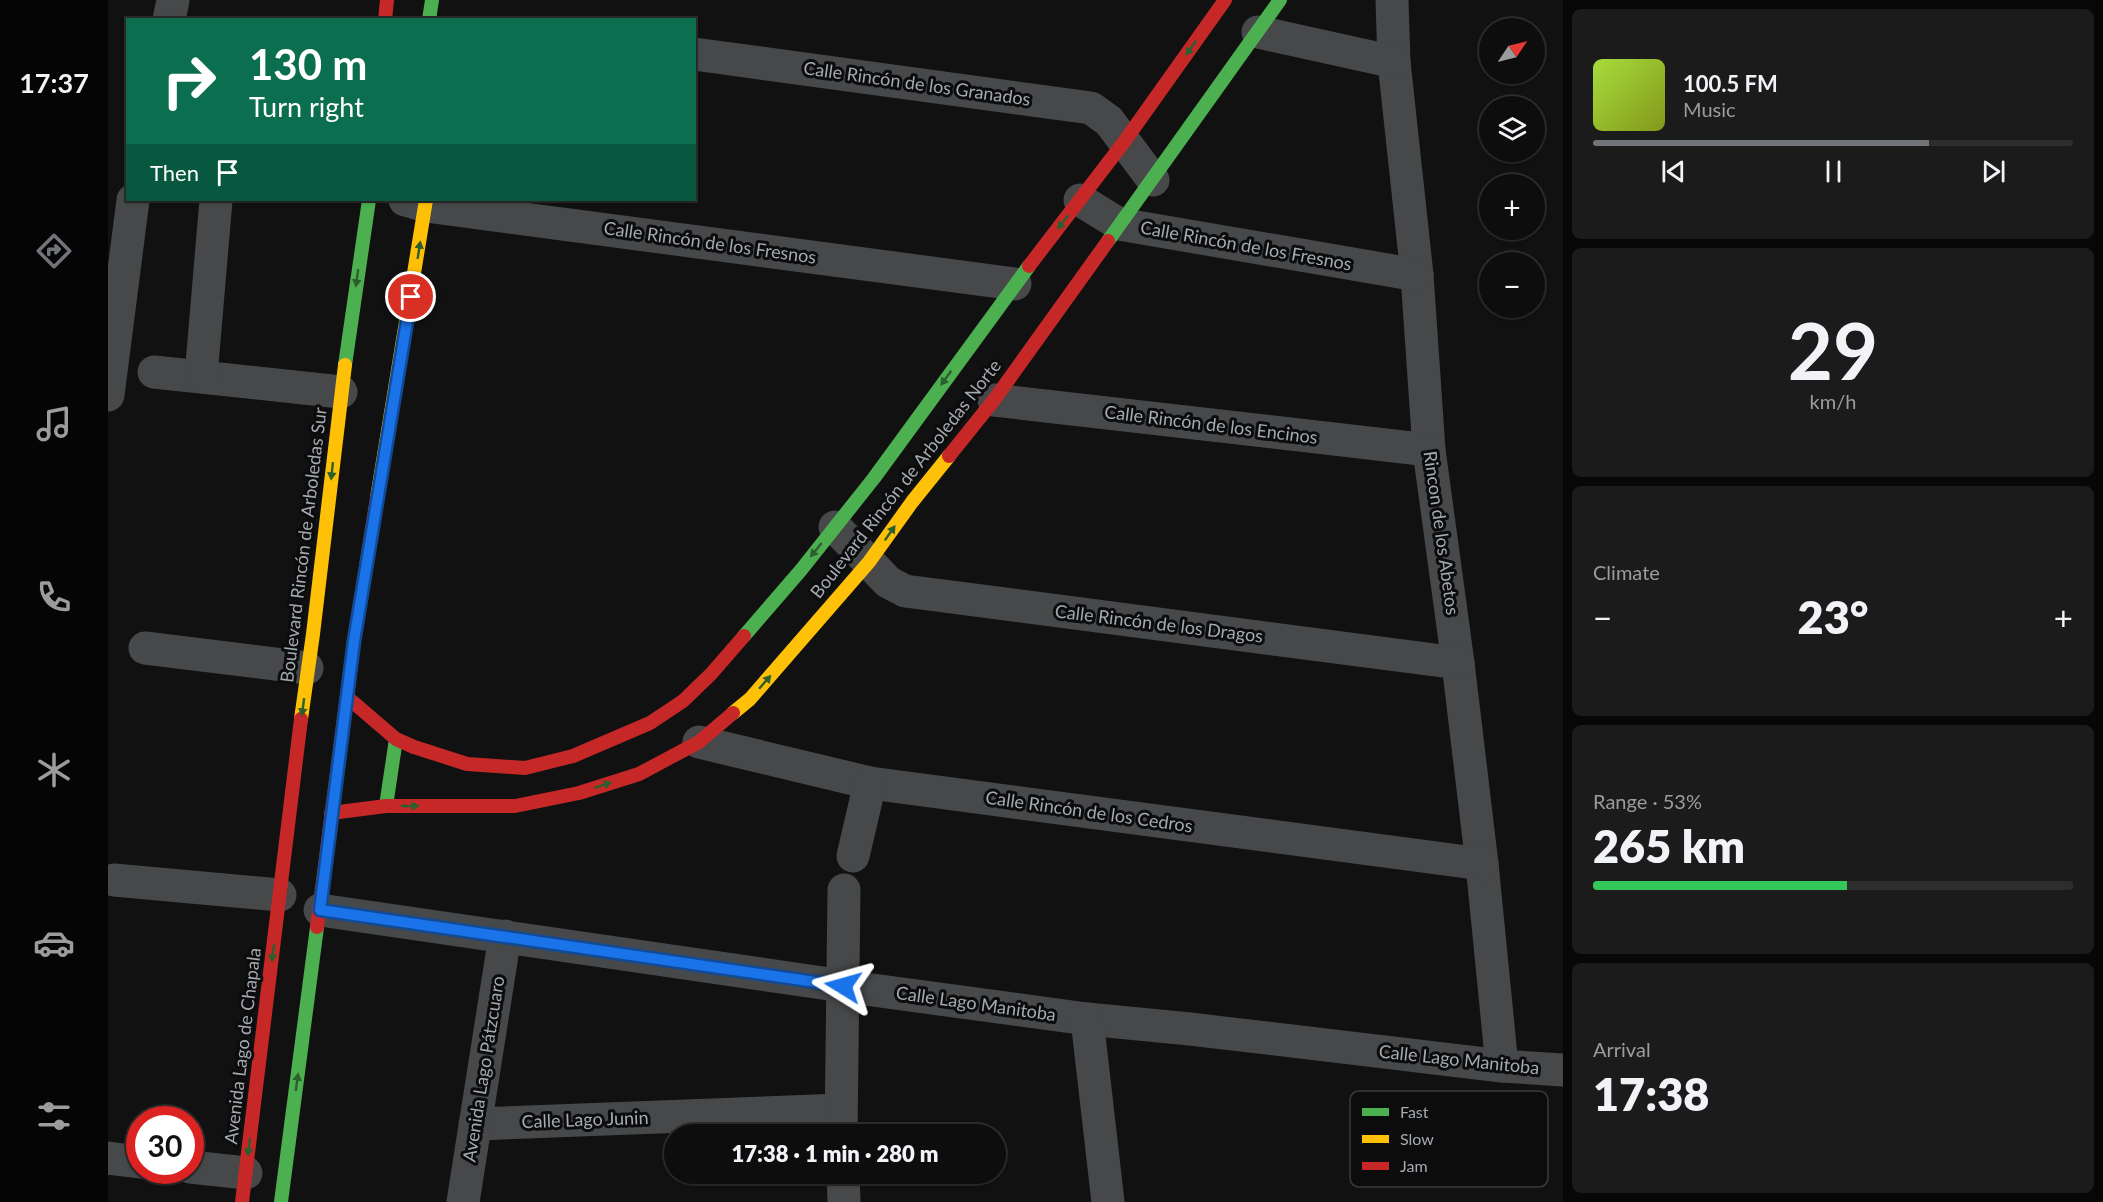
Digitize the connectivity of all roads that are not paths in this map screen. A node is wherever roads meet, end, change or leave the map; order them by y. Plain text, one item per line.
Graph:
1 (173, 0) edge
2 (387, 0) edge
3 (1225, 0) edge
4 (1280, 0) edge
5 (1392, 0) edge
6 (169, 18) edge
7 (385, 18) edge
8 (1258, 32) junction
9 (696, 54) edge
10 (1394, 62) junction
11 (1124, 142) junction
12 (1153, 180) junction
13 (1080, 200) junction
14 (134, 201) edge
15 (216, 201) edge
16 (369, 201) edge
17 (419, 202) edge
18 (1119, 224) junction
19 (1417, 274) junction
20 (1015, 284) junction
21 (154, 372) dead end
22 (201, 376) junction
23 (109, 379) edge
24 (341, 392) junction
25 (994, 400) junction
26 (1429, 450) junction
27 (835, 527) junction
28 (869, 562) junction
29 (145, 648) dead end
30 (1458, 663) junction
31 (307, 668) junction
32 (346, 697) junction
33 (396, 739) junction
34 (699, 742) junction
35 (870, 783) junction
36 (386, 806) junction
37 (331, 813) junction
38 (853, 856) dead end
39 (1482, 864) junction
40 (114, 880) dead end
41 (844, 890) dead end
42 (280, 895) junction
43 (320, 910) junction
44 (505, 936) junction
45 (843, 986) junction
46 (1087, 1019) junction
47 (1502, 1066) junction
48 (1563, 1070) edge
49 (840, 1122) edge
50 (475, 1124) junction
51 (108, 1158) edge
52 (126, 1160) edge
53 (204, 1172) edge
54 (843, 1184) edge
55 (244, 1188) edge
56 (281, 1202) edge
57 (463, 1202) edge
58 (844, 1202) edge
59 (1108, 1202) edge

1 - 6 street
2 - 7 street
3 -> 11 street, Boulevard Rincón de Arboledas Norte
4 - 8 street, Boulevard Rincón de Arboledas Norte
5 - 10 street, Rincon de los Abetos
8 - 10 street
8 - 12 street, Boulevard Rincón de Arboledas Norte
9 - 11 street, Calle Rincón de los Granados
10 - 19 street, Rincon de los Abetos
11 - 12 street, Calle Rincón de los Granados
11 - 13 street, Boulevard Rincón de Arboledas Norte
12 - 18 street, Boulevard Rincón de Arboledas Norte
13 - 18 street, Calle Rincón de los Fresnos
13 -> 20 street, Boulevard Rincón de Arboledas Norte
14 - 23 street
15 - 22 street
16 -> 24 street, Boulevard Rincón de Arboledas Sur
17 - 20 street, Calle Rincón de los Fresnos
32 -> 17 street
18 - 19 street, Calle Rincón de los Fresnos
18 - 25 street, Boulevard Rincón de Arboledas Norte
19 - 26 street, Rincon de los Abetos
20 -> 27 street, Boulevard Rincón de Arboledas Norte
21 - 22 street
22 - 24 street
24 -> 31 street, Boulevard Rincón de Arboledas Sur
25 - 26 street, Calle Rincón de los Encinos
28 -> 25 street, Boulevard Rincón de Arboledas Norte
26 - 30 street, Rincon de los Abetos
27 - 28 street, Calle Rincón de los Dragos
27 -> 33 street, Boulevard Rincón de Arboledas Norte
28 - 30 street, Calle Rincón de los Dragos
34 -> 28 street, Boulevard Rincón de Arboledas Norte
29 - 31 street
30 - 39 street, Rincon de los Abetos
31 -> 42 street, Boulevard Rincón de Arboledas Sur
32 - 33 street, Boulevard Rincón de Arboledas Norte
32 - 37 street
33 - 36 street
34 - 35 street, Calle Rincón de los Cedros
36 -> 34 street, Boulevard Rincón de Arboledas Norte
35 - 38 street
35 - 39 street, Calle Rincón de los Cedros
36 - 37 street, Boulevard Rincón de Arboledas Norte
37 - 43 street
39 - 47 street, Rincon de los Abetos
40 - 42 street
41 - 45 street
42 -> 55 street, Avenida Lago de Chapala
43 - 44 street, Calle Lago Manitoba
56 -> 43 street
44 - 45 street, Calle Lago Manitoba
44 - 50 street, Avenida Lago Pátzcuaro
45 - 46 street, Calle Lago Manitoba
45 - 49 street
46 - 47 street, Calle Lago Manitoba
46 - 59 street
47 - 48 street, Calle Lago Manitoba
49 - 50 street, Calle Lago Junin
50 - 57 street, Avenida Lago Pátzcuaro
51 - 52 street
53 - 55 street
54 - 58 street

